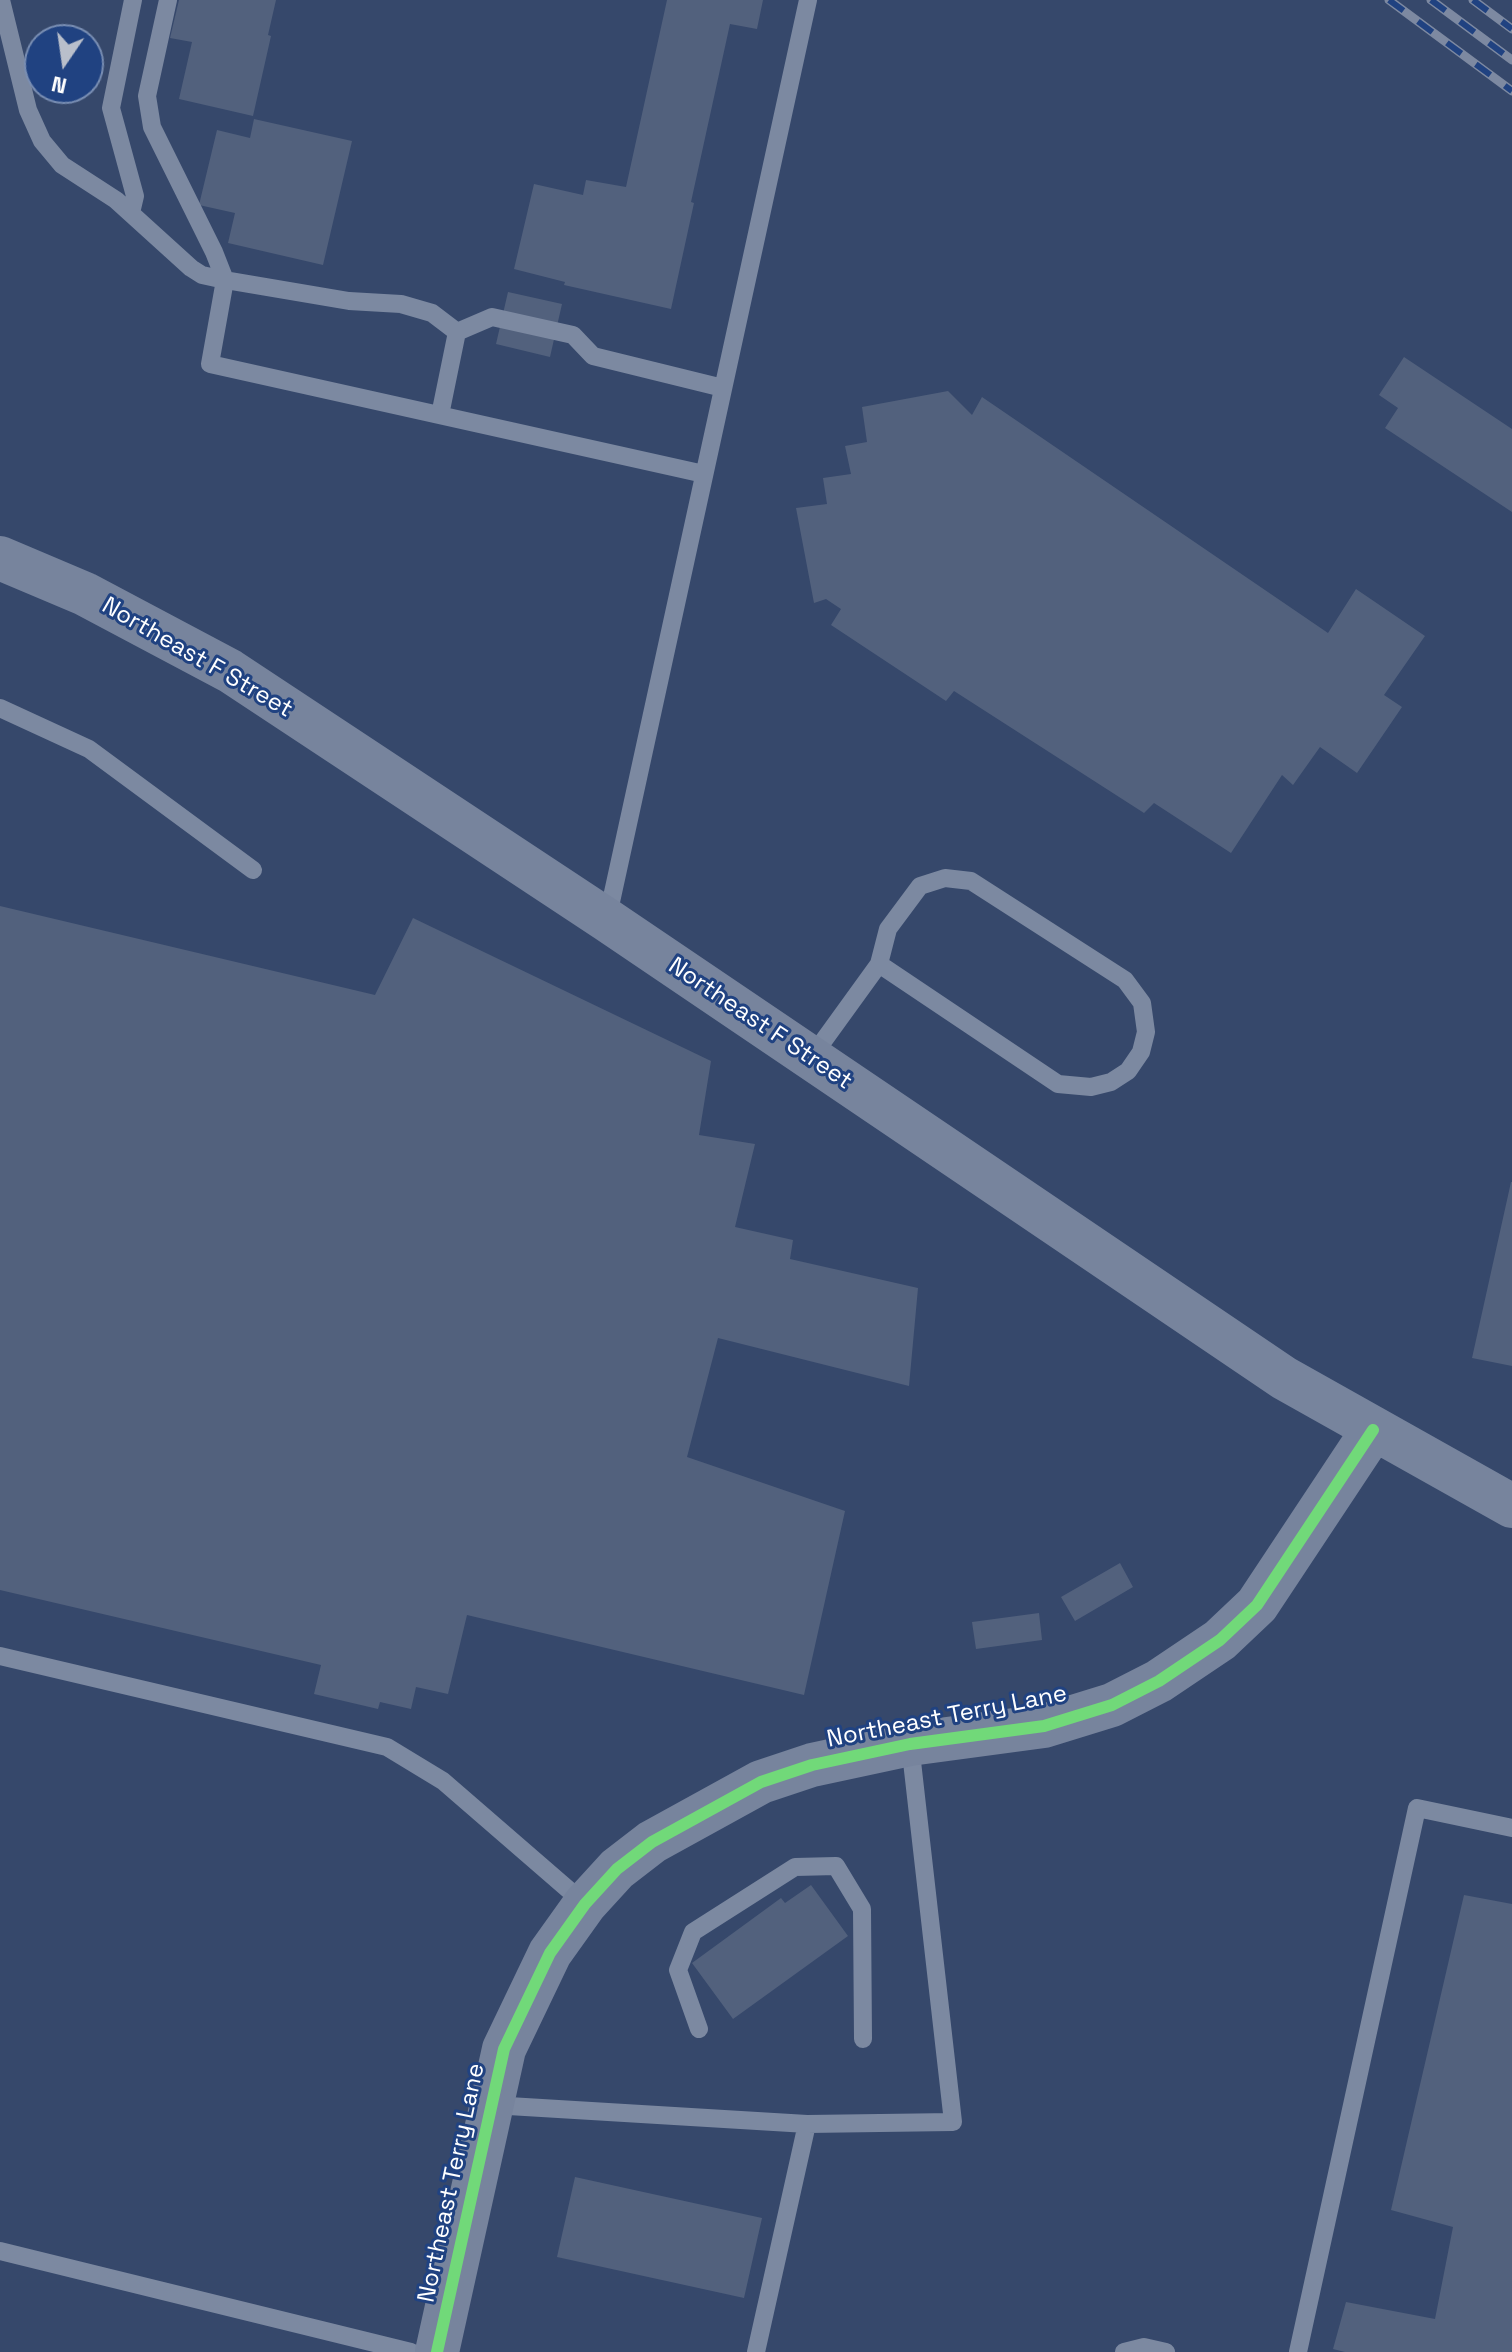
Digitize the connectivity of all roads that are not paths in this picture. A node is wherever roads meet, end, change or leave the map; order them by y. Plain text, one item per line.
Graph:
1 (1, 0) edge
2 (133, 0) edge
3 (168, 0) edge
4 (808, 0) edge
5 (131, 213) junction
6 (225, 280) junction
7 (457, 332) junction
8 (723, 388) junction
9 (440, 415) junction
10 (704, 474) junction
11 (0, 558) edge
12 (0, 708) edge
13 (253, 870) dead end
14 (607, 920) junction
15 (879, 964) junction
16 (811, 1058) junction
17 (1373, 1430) junction
18 (1512, 1506) edge
19 (0, 1656) edge
20 (910, 1744) junction
21 (1512, 1828) edge
22 (585, 1904) junction
23 (699, 2029) dead end
24 (863, 2039) dead end
25 (492, 2105) junction
26 (807, 2124) junction
27 (0, 2251) edge
28 (411, 2352) edge
29 (437, 2352) edge
30 (756, 2352) edge
31 (1124, 2352) edge
32 (1166, 2352) edge
33 (1298, 2352) edge

1 - 5 lane
2 - 5 lane
3 - 6 lane
4 - 8 lane
5 - 6 lane
6 - 7 lane
6 - 9 lane
7 - 8 lane
7 - 9 lane
8 - 10 lane
9 - 10 lane
10 - 14 lane
11 - 14 main road, Northeast F Street
12 - 13 lane
14 - 16 main road, Northeast F Street
15 - 15 lane
15 - 16 lane
16 - 17 main road, Northeast F Street
17 - 18 main road, Northeast F Street
17 - 20 main road, Northeast Terry Lane
19 - 22 lane
20 - 22 main road, Northeast Terry Lane
20 - 26 lane
21 - 33 lane
22 - 25 main road, Northeast Terry Lane
23 - 24 lane
25 - 26 lane
25 - 29 main road, Northeast Terry Lane
26 - 30 lane
27 - 28 lane
31 - 32 lane

